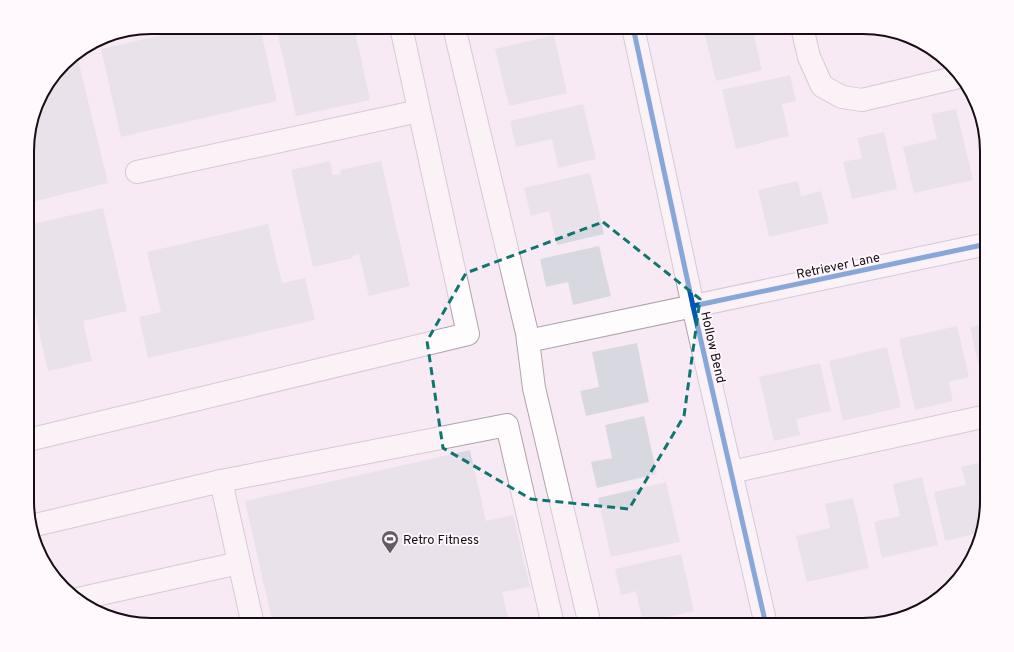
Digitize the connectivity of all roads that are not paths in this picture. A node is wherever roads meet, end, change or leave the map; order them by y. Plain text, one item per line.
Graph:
1 (402, 34) edge
2 (456, 34) edge
3 (635, 34) edge
4 (804, 34) edge
5 (954, 78) edge
6 (419, 111) junction
7 (137, 172) dead end
8 (980, 245) edge
9 (693, 306) junction
10 (528, 341) junction
11 (980, 418) edge
12 (34, 439) edge
13 (731, 472) junction
14 (221, 481) junction
15 (36, 525) edge
16 (239, 563) junction
17 (85, 597) edge
18 (251, 618) edge
19 (551, 618) edge
20 (588, 618) edge
21 (764, 618) edge

1 - 6 street
2 - 10 street
3 - 9 street, Hollow Bend
4 - 5 street
6 - 7 street
6 - 12 street
8 - 9 street, Retriever Lane
9 - 10 street, Retriever Lane
9 - 13 street, Hollow Bend
10 - 20 street
11 - 13 street
13 - 21 street, Hollow Bend
14 - 15 street
14 - 16 street
14 - 19 street
16 - 17 street
16 - 18 street

